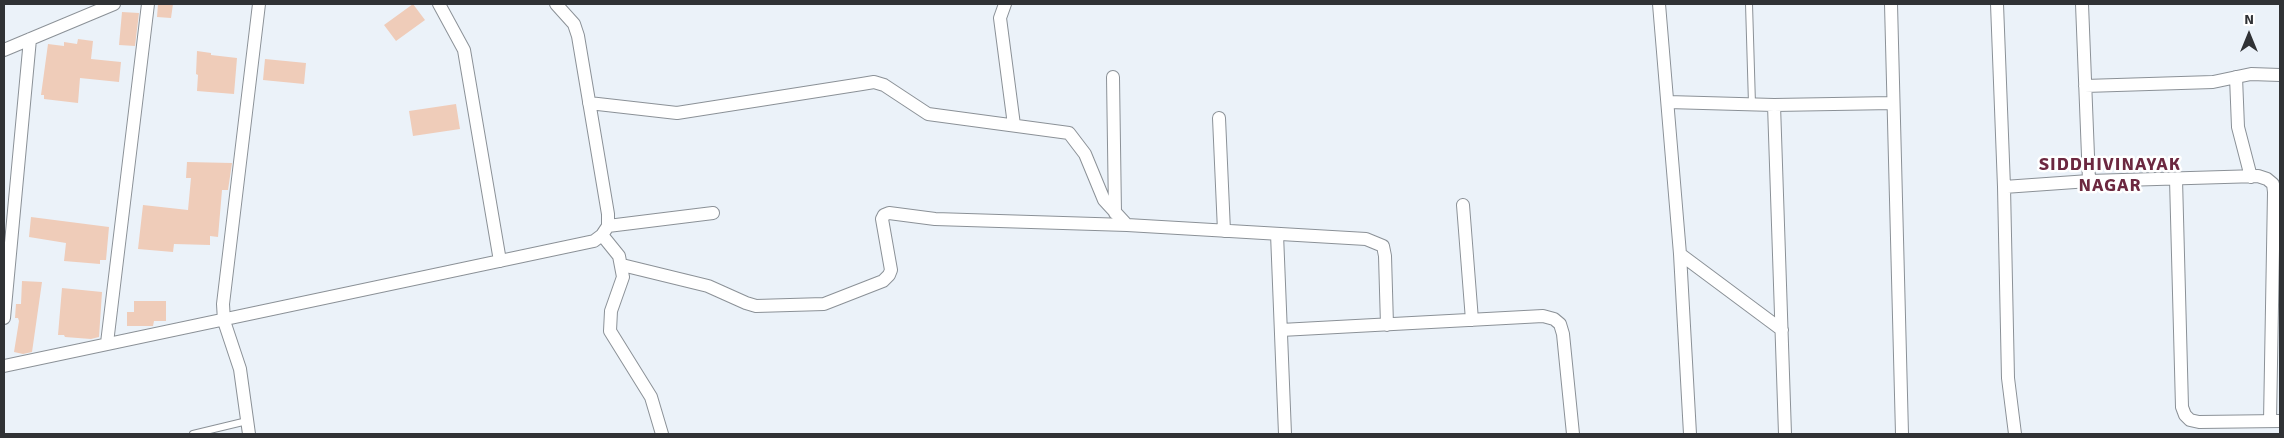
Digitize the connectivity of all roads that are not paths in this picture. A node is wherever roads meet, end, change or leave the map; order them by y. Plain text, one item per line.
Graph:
1 (114, 4) edge
2 (148, 4) edge
3 (259, 4) edge
4 (439, 4) edge
5 (556, 4) edge
6 (1005, 4) edge
7 (1659, 4) edge
8 (1749, 4) edge
9 (1891, 4) edge
10 (1997, 4) edge
11 (2082, 4) edge
12 (30, 39) junction
13 (4, 50) edge
14 (2280, 75) edge
15 (1113, 77) dead end
16 (2236, 77) junction
17 (2085, 86) junction
18 (1668, 102) junction
19 (589, 103) junction
20 (1893, 103) junction
21 (1752, 104) junction
22 (1774, 105) junction
23 (1219, 118) dead end
24 (1014, 125) junction
25 (2251, 176) junction
26 (2176, 179) junction
27 (2089, 181) junction
28 (2004, 187) junction
29 (1464, 205) dead end
30 (713, 213) dead end
31 (1115, 213) junction
32 (1127, 225) junction
33 (605, 230) junction
34 (1224, 231) junction
35 (1277, 234) junction
36 (1680, 254) junction
37 (500, 261) junction
38 (622, 265) junction
39 (4, 318) edge
40 (1472, 320) junction
41 (224, 321) junction
42 (1388, 325) junction
43 (1281, 330) junction
44 (1782, 330) junction
45 (107, 343) junction
46 (4, 366) edge
47 (2275, 421) edge
48 (248, 428) edge
49 (193, 434) edge
50 (662, 434) edge
51 (1285, 434) edge
52 (1573, 434) edge
53 (1690, 434) edge
54 (1785, 434) edge
55 (1902, 434) edge
56 (2015, 434) edge

1 - 12 street
2 - 45 street
3 - 41 street
4 - 37 street
5 - 19 street
6 - 24 street
7 - 18 street
8 - 21 lane
9 - 20 street
10 - 28 street
11 - 17 street
12 - 13 street
12 - 39 street
14 - 16 street
15 - 31 street
16 - 17 street
16 - 25 street
17 - 27 street
18 - 21 street
18 - 36 street
19 - 24 street
19 - 33 street
20 - 22 street
20 - 55 street
21 - 22 street
22 - 44 street
23 - 34 street
24 - 31 street
25 - 26 street
25 - 47 street
26 - 27 street
26 - 47 street
27 - 28 street
28 - 56 street
29 - 40 street
30 - 33 street
31 - 32 street
32 - 34 street
32 - 38 street
33 - 37 street
33 - 38 street
34 - 35 street
35 - 42 street
35 - 43 street
36 - 44 street
36 - 53 street
37 - 41 street
38 - 50 street
40 - 42 street
40 - 52 street
41 - 45 street
41 - 48 street
42 - 43 street
43 - 51 street
44 - 54 street
45 - 46 street
48 - 49 lane

